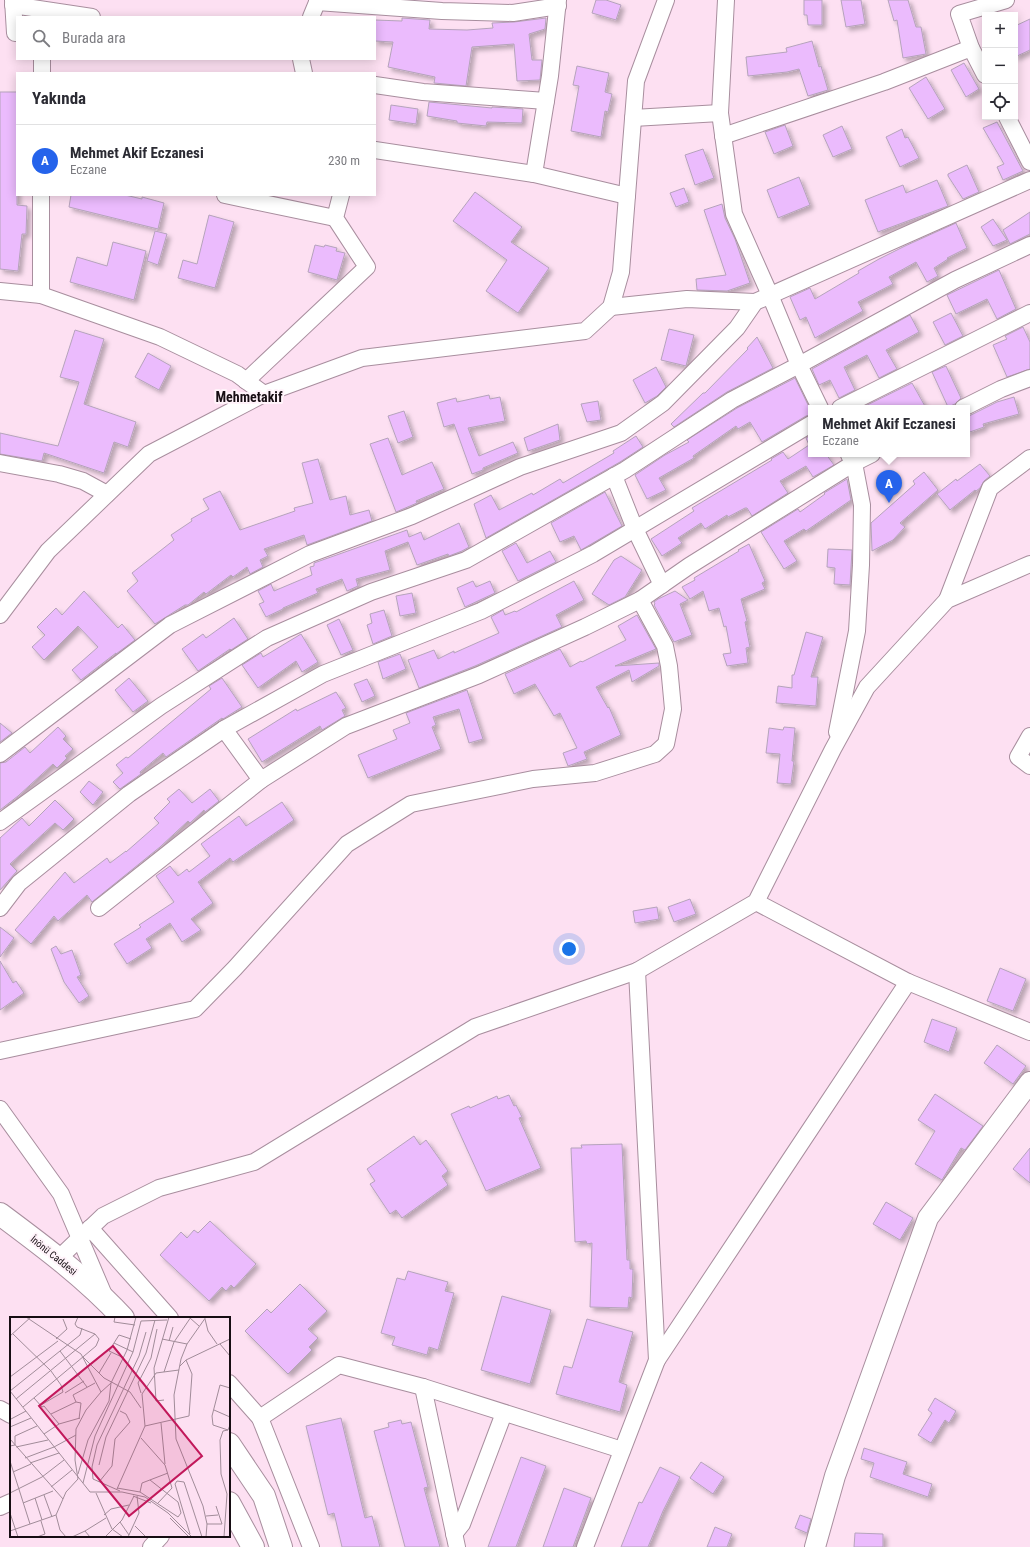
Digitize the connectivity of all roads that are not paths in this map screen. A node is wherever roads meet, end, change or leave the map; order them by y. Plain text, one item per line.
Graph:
1 (666, 0) edge
2 (726, 0) edge
3 (1006, 0) edge
4 (317, 1) edge
5 (13, 2) edge
6 (558, 3) edge
7 (87, 16) edge
8 (311, 16) edge
9 (16, 32) edge
10 (971, 48) junction
11 (42, 60) edge
12 (300, 60) edge
13 (982, 69) edge
14 (42, 72) edge
15 (304, 72) edge
16 (376, 85) edge
17 (546, 101) junction
18 (720, 113) junction
19 (633, 118) junction
20 (1009, 120) edge
21 (723, 136) junction
22 (376, 150) edge
23 (1030, 162) edge
24 (534, 174) junction
25 (1030, 180) edge
26 (41, 196) edge
27 (230, 196) edge
28 (341, 196) edge
29 (627, 196) junction
30 (335, 218) junction
31 (1030, 245) edge
32 (0, 291) edge
33 (40, 295) junction
34 (770, 295) junction
35 (755, 302) junction
36 (611, 307) junction
37 (1030, 313) edge
38 (798, 366) junction
39 (1030, 378) edge
40 (246, 381) junction
41 (264, 394) junction
42 (818, 405) edge
43 (846, 405) edge
44 (969, 405) edge
45 (808, 426) edge
46 (1030, 458) edge
47 (851, 459) edge
48 (0, 463) edge
49 (614, 476) junction
50 (107, 494) junction
51 (635, 529) junction
52 (1030, 564) edge
53 (662, 585) junction
54 (640, 600) junction
55 (947, 600) junction
56 (0, 615) edge
57 (224, 729) junction
58 (1030, 736) edge
59 (833, 749) junction
60 (0, 754) edge
61 (1030, 766) edge
62 (261, 780) junction
63 (0, 822) edge
64 (756, 902) junction
65 (0, 908) edge
66 (99, 908) dead end
67 (637, 971) junction
68 (908, 982) junction
69 (1030, 1032) edge
70 (0, 1051) edge
71 (1030, 1082) edge
72 (0, 1109) edge
73 (0, 1214) edge
74 (85, 1233) junction
75 (59, 1258) junction
76 (106, 1299) junction
77 (117, 1317) edge
78 (121, 1317) edge
79 (169, 1317) edge
80 (657, 1360) junction
81 (230, 1384) edge
82 (423, 1387) junction
83 (0, 1409) edge
84 (504, 1413) junction
85 (10, 1414) edge
86 (260, 1418) junction
87 (230, 1445) edge
88 (622, 1450) junction
89 (10, 1502) edge
90 (230, 1505) edge
91 (0, 1507) edge
92 (160, 1537) edge
93 (455, 1540) edge
94 (151, 1547) edge
95 (253, 1547) edge
96 (281, 1547) edge
97 (311, 1547) edge
98 (585, 1547) edge
99 (815, 1547) edge

1 - 19 street
2 - 18 street
3 - 10 street
4 - 6 street
4 - 8 street
5 - 7 street
5 - 9 street
6 - 17 street
10 - 13 street
10 - 21 street
11 - 14 street
12 - 15 street
16 - 17 street
17 - 24 street
18 - 19 street
18 - 21 street
19 - 29 street
20 - 23 street
21 - 34 street
22 - 24 street
24 - 29 street
25 - 34 street
26 - 33 street
27 - 30 street
28 - 30 street
29 - 36 street
30 - 40 street
31 - 38 street
32 - 33 street
33 - 40 street
34 - 35 street
34 - 38 street
35 - 36 street
35 - 60 street
36 - 41 street
37 - 43 street
38 - 42 street
38 - 49 street
39 - 44 street
40 - 41 street
41 - 50 street
45 - 51 street
46 - 55 street
47 - 53 street
47 - 59 street
48 - 50 street
49 - 51 street
49 - 63 street
50 - 56 street
51 - 53 street
51 - 57 street
52 - 55 street
53 - 54 street
54 - 62 street
54 - 70 street
55 - 59 street
57 - 62 street
57 - 65 street
58 - 61 street
59 - 64 street
62 - 66 street
64 - 67 street
64 - 68 street
67 - 74 street
67 - 80 street
68 - 69 street
68 - 80 street
71 - 99 street
72 - 74 street
73 - 75 main road, İnönü Caddesi
74 - 75 street
74 - 76 street
74 - 79 street
75 - 76 main road, İnönü Caddesi
76 - 77 main road, İnönü Caddesi
76 - 78 main road, İnönü Caddesi
80 - 88 street
81 - 86 street
82 - 84 street
82 - 86 street
82 - 93 street
83 - 85 street
84 - 88 street
84 - 93 street
86 - 97 street
87 - 96 main road
88 - 98 street
89 - 91 street
90 - 95 main road
92 - 94 street

